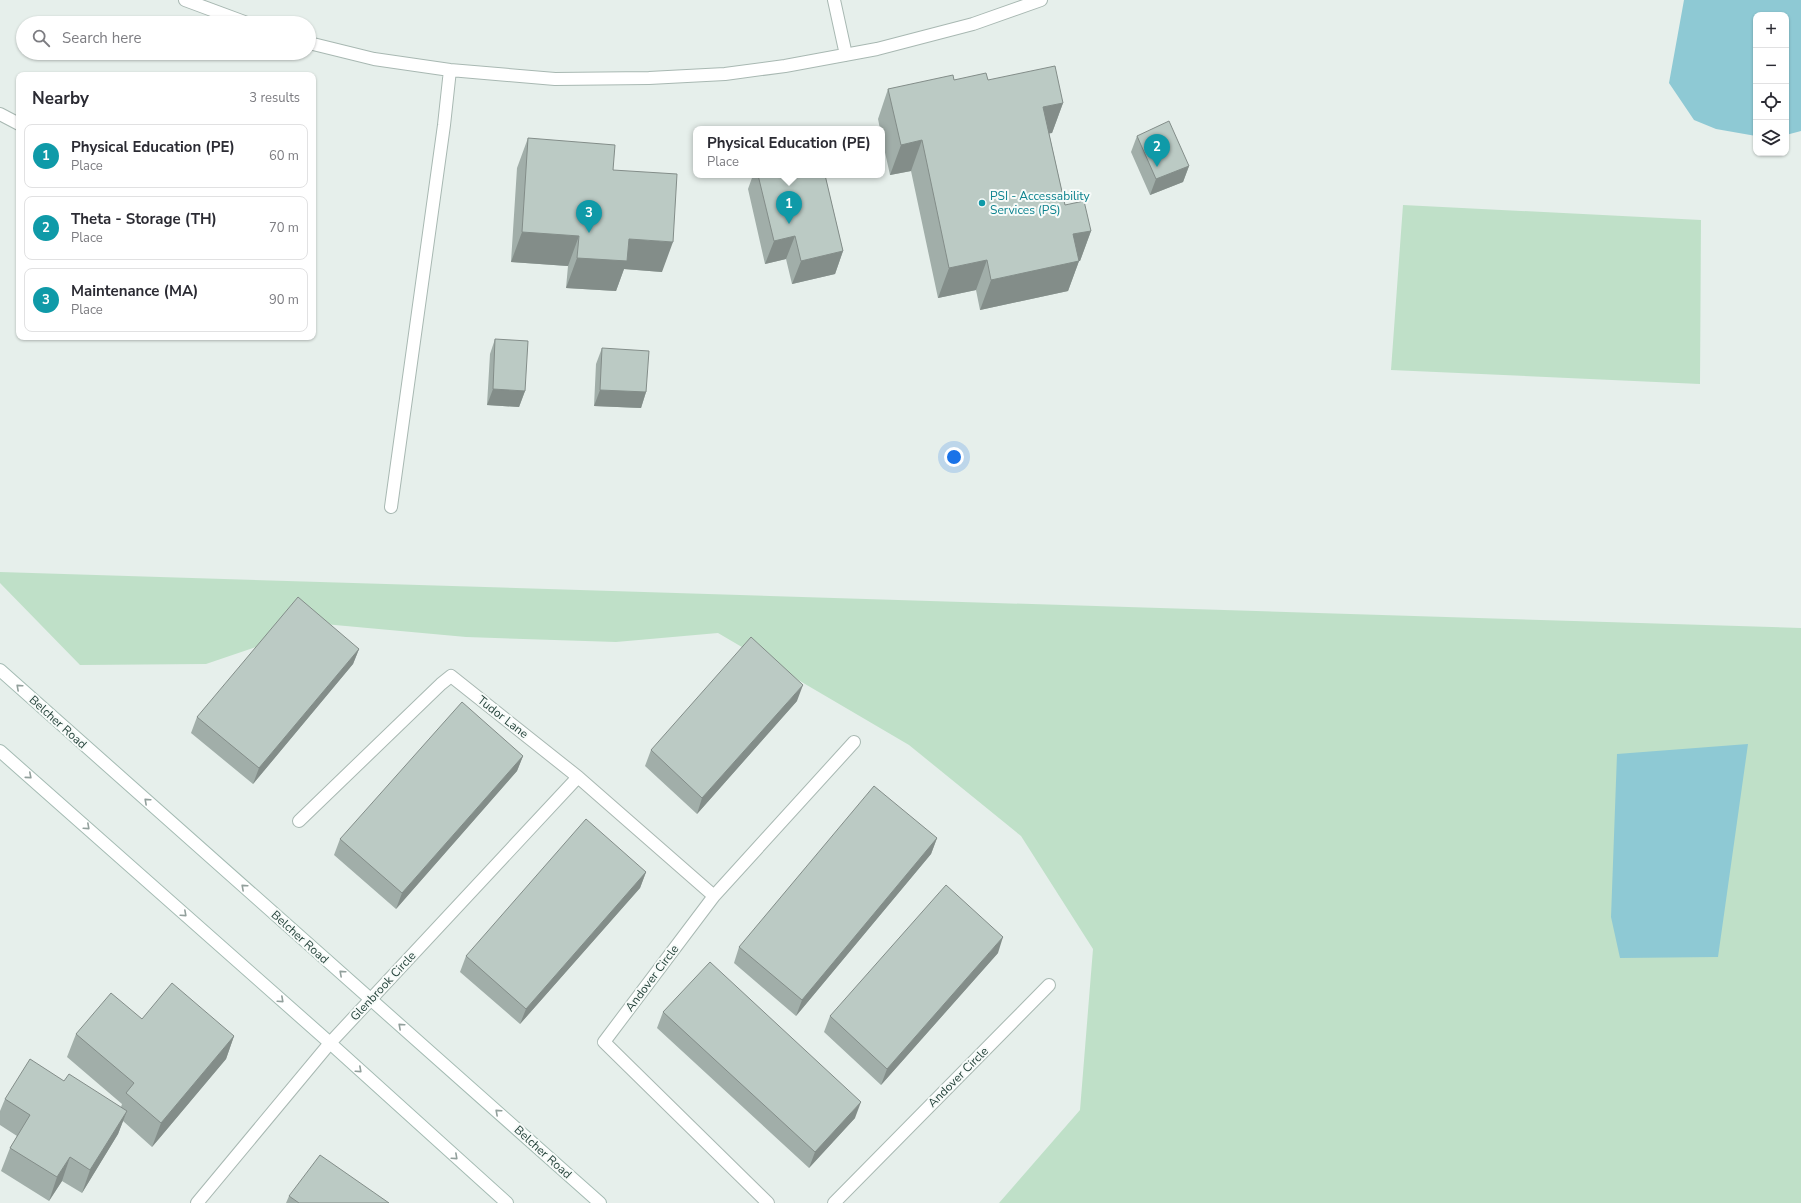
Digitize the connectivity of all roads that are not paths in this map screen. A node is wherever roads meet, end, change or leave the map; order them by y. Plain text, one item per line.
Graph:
1 (185, 0) edge
2 (834, 0) edge
3 (1042, 0) edge
4 (228, 16) edge
5 (316, 44) edge
6 (846, 54) junction
7 (450, 70) junction
8 (0, 114) edge
9 (16, 122) edge
10 (391, 507) dead end
11 (0, 670) edge
12 (854, 742) dead end
13 (0, 751) edge
14 (578, 777) junction
15 (299, 821) dead end
16 (714, 896) junction
17 (1049, 985) dead end
18 (371, 999) junction
19 (330, 1044) junction
20 (197, 1203) edge
21 (507, 1203) edge
22 (600, 1203) edge
23 (768, 1203) edge
24 (834, 1203) edge

1 - 4 street
2 - 6 street
3 - 6 street
5 - 7 street
6 - 7 street
7 - 10 street
8 - 9 street
18 -> 11 street, Belcher Road
12 - 16 street, Andover Circle
13 -> 19 street
14 - 15 street, Tudor Lane
14 - 16 street, Tudor Lane
14 - 18 street, Glenbrook Circle
16 - 23 street, Andover Circle
17 - 24 street, Andover Circle
18 - 19 street, Glenbrook Circle
22 -> 18 street, Belcher Road
19 - 20 street, Glenbrook Circle
19 -> 21 street

